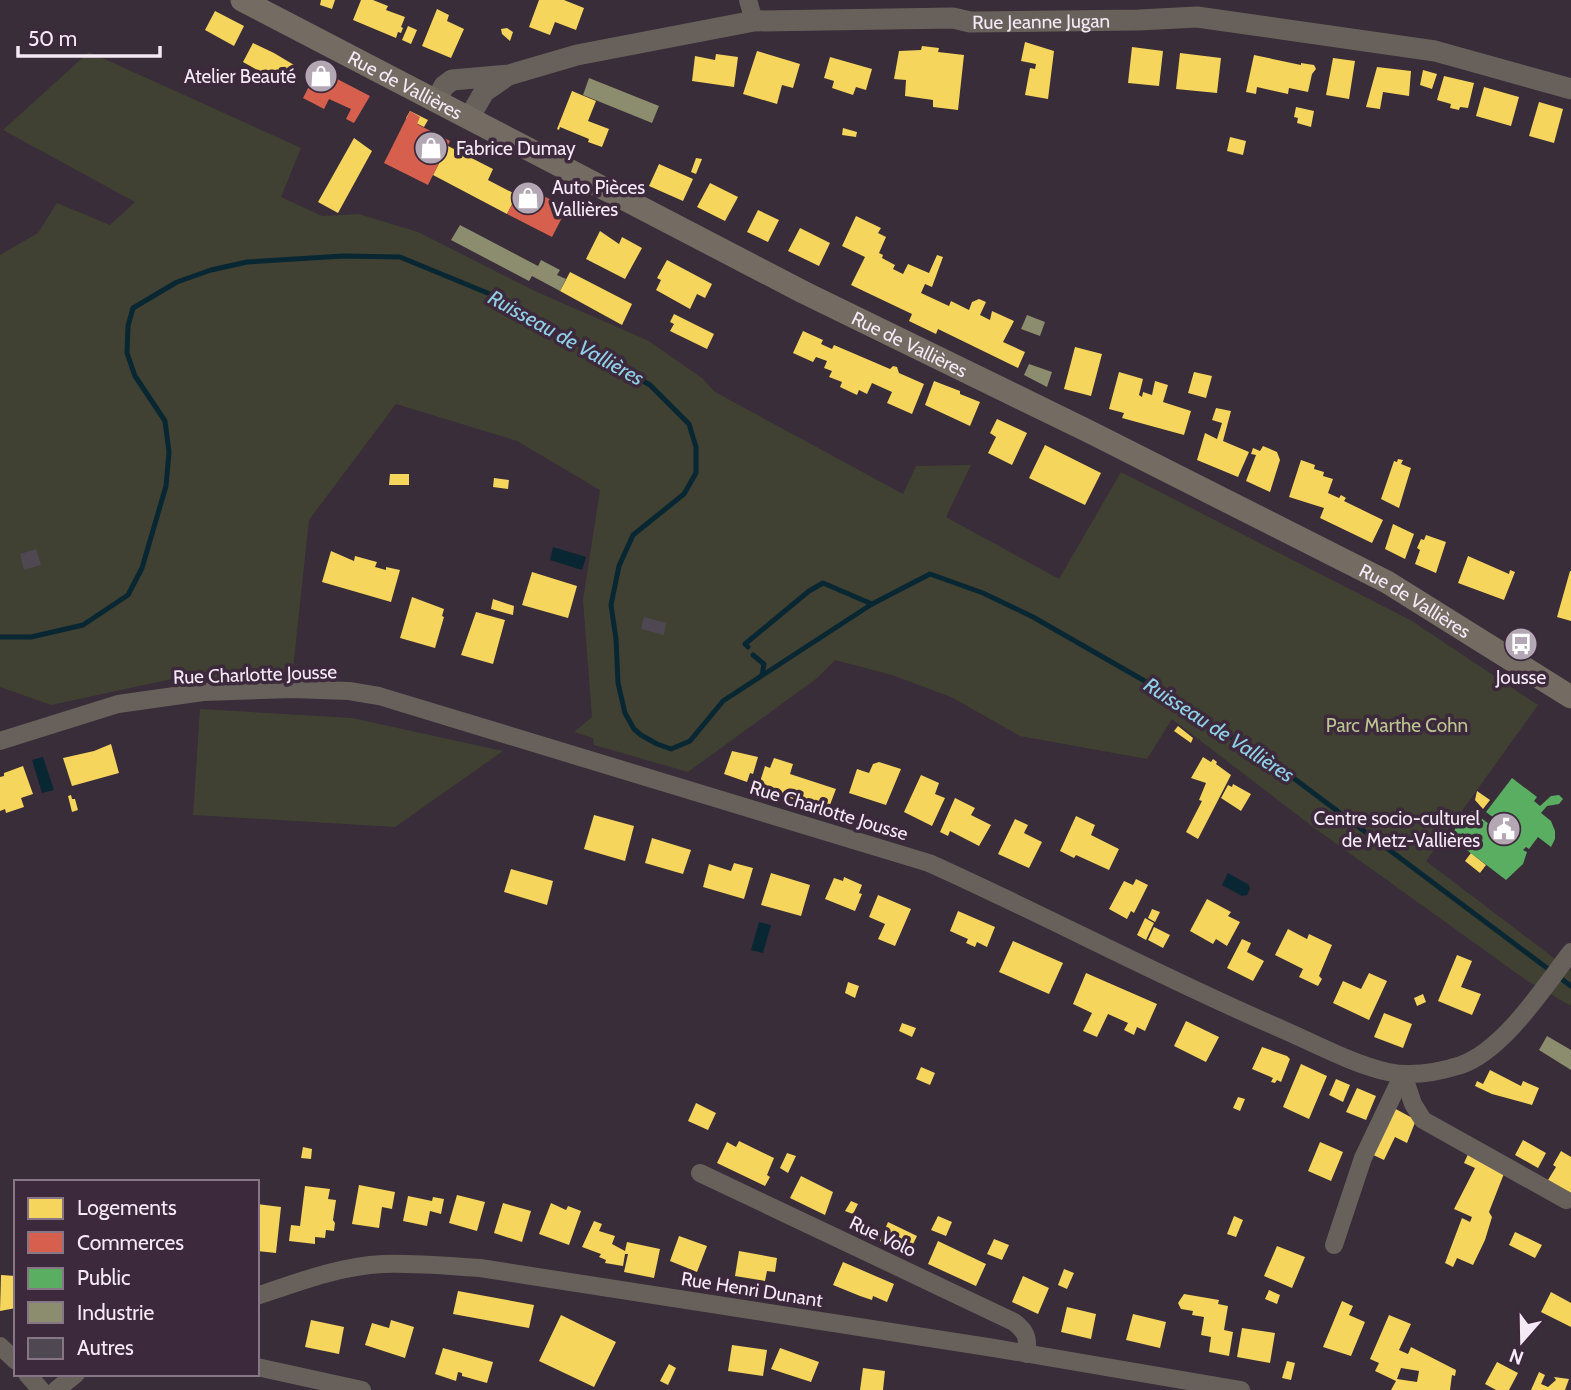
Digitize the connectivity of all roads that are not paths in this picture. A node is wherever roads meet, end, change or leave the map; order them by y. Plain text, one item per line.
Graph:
1 (242, 0) edge
2 (747, 0) edge
3 (754, 21) junction
4 (509, 75) junction
5 (1571, 89) edge
6 (436, 101) junction
7 (469, 118) junction
8 (1571, 698) edge
9 (0, 741) edge
10 (1568, 956) edge
11 (1403, 1074) junction
12 (700, 1173) dead end
13 (1566, 1200) dead end
14 (1334, 1245) dead end
15 (259, 1295) edge
16 (0, 1345) edge
17 (1027, 1354) junction
18 (14, 1359) edge
19 (259, 1367) edge
20 (362, 1390) edge
21 (1237, 1390) edge

1 - 6 main road, Rue de Vallières
2 - 3 street
3 - 4 street, Rue Jeanne Jugan
3 - 5 street, Rue Jeanne Jugan
4 - 6 street, Rue Jeanne Jugan
4 - 7 street, Rue Jeanne Jugan
6 - 7 main road, Rue de Vallières
7 - 8 main road, Rue de Vallières
9 - 11 street, Rue Charlotte Jousse
10 - 11 street, Rue Charlotte Jousse
11 - 13 street
11 - 14 street
12 - 17 street, Rue Volo
15 - 17 street, Rue Henri Dunant
16 - 18 street
17 - 21 street, Rue Henri Dunant
19 - 20 street

